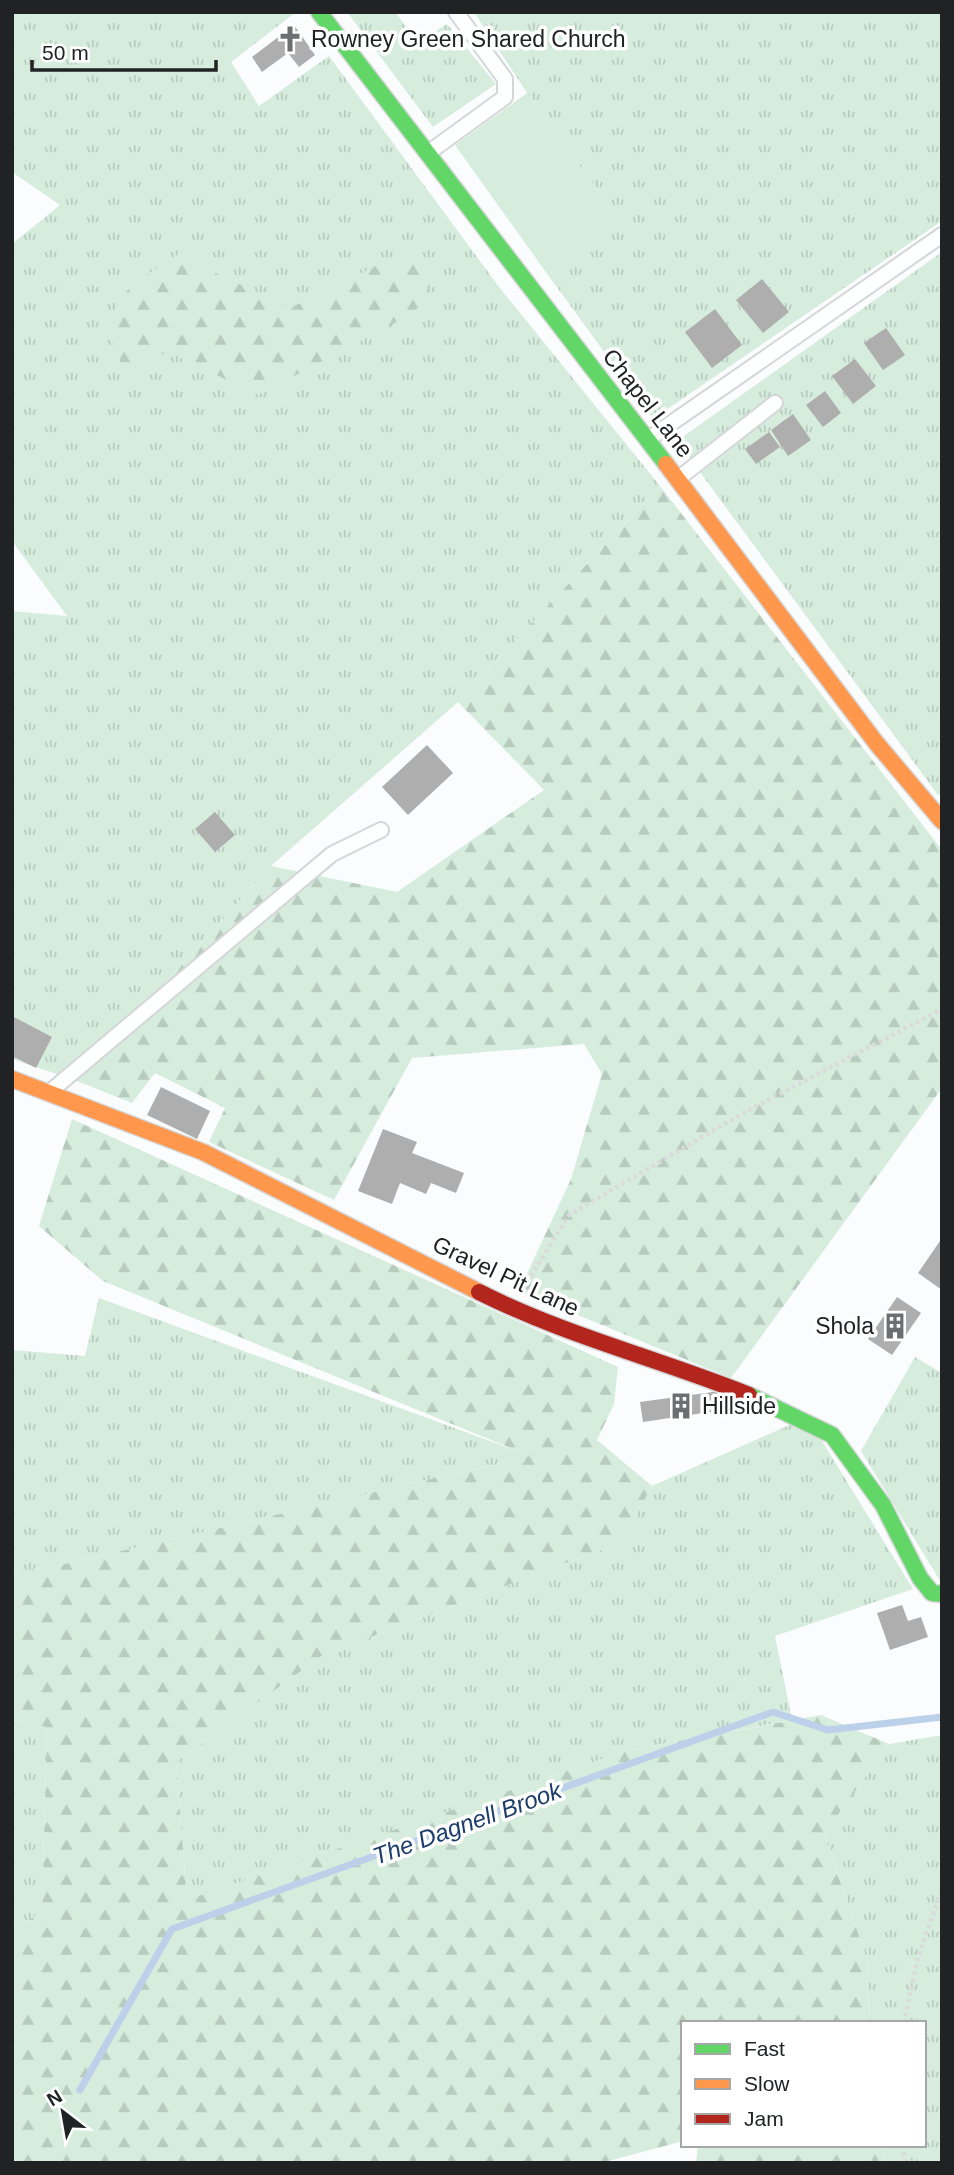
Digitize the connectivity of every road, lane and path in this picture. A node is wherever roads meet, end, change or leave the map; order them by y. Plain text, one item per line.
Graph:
1 (318, 12) edge
2 (456, 12) edge
3 (427, 154) junction
4 (942, 235) edge
5 (775, 403) dead end
6 (648, 440) junction
7 (678, 479) junction
8 (942, 821) edge
9 (380, 831) dead end
10 (942, 1009) edge
11 (12, 1079) edge
12 (48, 1093) junction
13 (512, 1306) junction
14 (942, 1594) edge
15 (942, 1888) edge
16 (904, 2021) edge

1 - 3 street, Chapel Lane
2 - 3 lane
3 - 6 street, Chapel Lane
4 - 6 lane
5 - 7 lane
6 - 7 street, Chapel Lane
7 - 8 street, Chapel Lane
9 - 12 lane
10 - 13 path
11 - 12 street, Gravel Pit Lane
12 - 13 street, Gravel Pit Lane
13 - 14 street, Gravel Pit Lane
15 - 16 path

